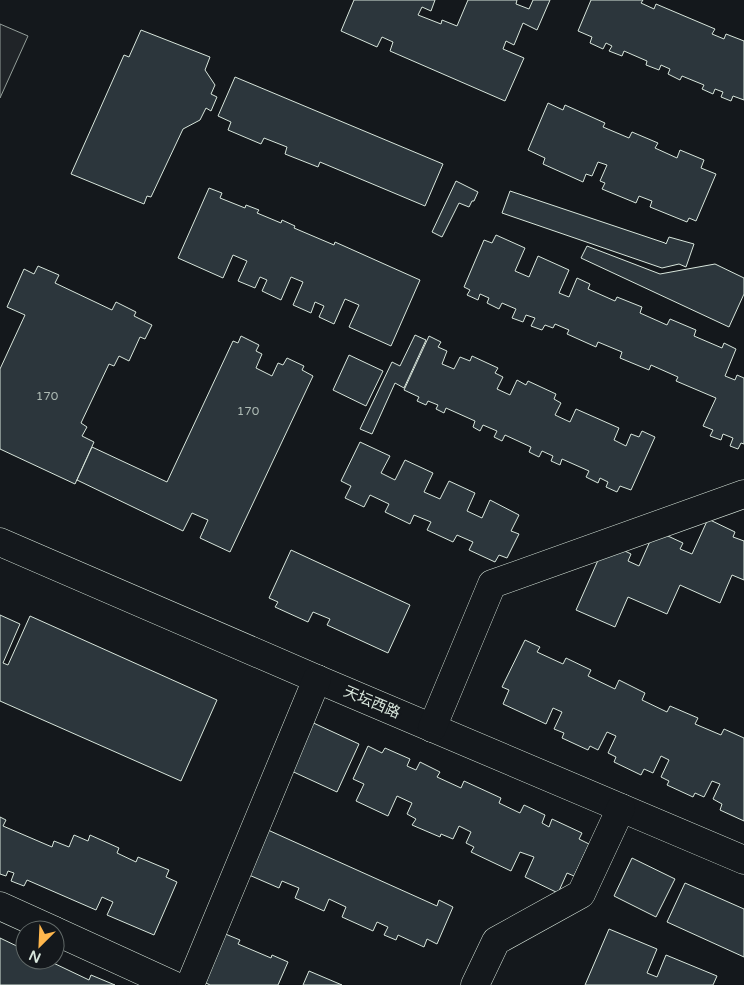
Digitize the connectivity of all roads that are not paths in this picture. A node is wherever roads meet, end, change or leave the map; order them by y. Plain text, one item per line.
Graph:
1 (744, 494) edge
2 (0, 542) edge
3 (317, 679) junction
4 (432, 728) junction
5 (620, 808) junction
6 (744, 860) edge
7 (0, 906) edge
8 (32, 920) edge
9 (65, 935) edge
10 (173, 985) edge
11 (190, 985) edge
12 (475, 985) edge

1 - 4 street
2 - 3 street, 天坛西路
3 - 4 street, 天坛西路
3 - 11 street
4 - 5 street, 天坛西路
5 - 6 street, 天坛西路
5 - 12 street
7 - 8 street
9 - 10 street

